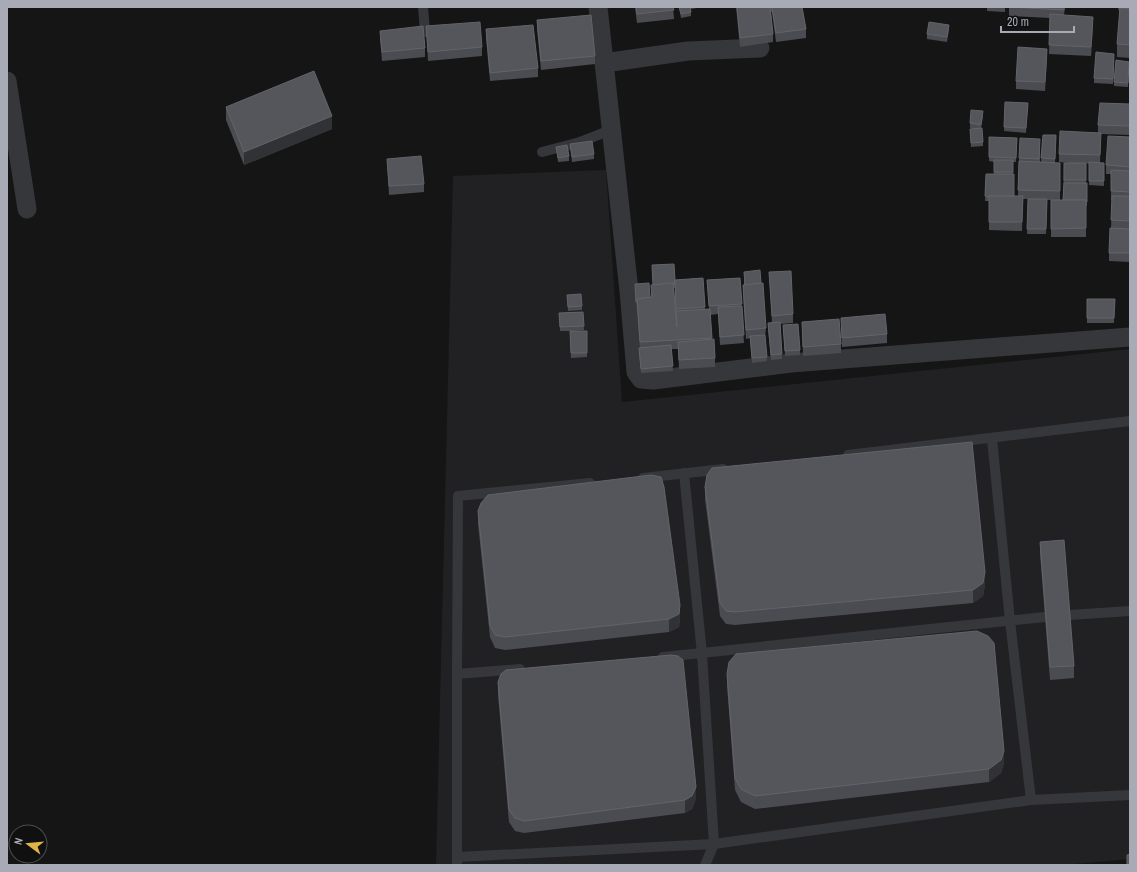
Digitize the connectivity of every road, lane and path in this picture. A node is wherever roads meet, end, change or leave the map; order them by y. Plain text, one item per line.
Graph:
1 (423, 7) edge
2 (598, 7) edge
3 (425, 32) edge
4 (760, 48) edge
5 (604, 63) junction
6 (7, 81) edge
7 (611, 130) junction
8 (542, 152) dead end
9 (27, 209) dead end
10 (1130, 337) edge
11 (1130, 421) edge
12 (992, 438) junction
13 (842, 456) edge
14 (731, 468) edge
15 (684, 473) junction
16 (629, 479) edge
17 (598, 482) edge
18 (1130, 611) edge
19 (1069, 615) edge
20 (1045, 618) edge
21 (1010, 621) junction
22 (702, 654) junction
23 (655, 658) edge
24 (528, 668) edge
25 (457, 674) junction
26 (1130, 796) edge
27 (1031, 800) junction
28 (714, 844) junction
29 (457, 861) edge
30 (705, 865) edge

1 - 3 lane
2 - 5 street
4 - 5 street
5 - 7 street
6 - 9 street
7 - 8 lane
7 - 10 street
11 - 12 lane
12 - 13 lane
12 - 21 lane
14 - 15 lane
15 - 16 lane
15 - 22 lane
17 - 25 lane
18 - 19 lane
20 - 21 lane
21 - 22 lane
21 - 27 lane
22 - 23 lane
22 - 28 lane
24 - 25 lane
25 - 29 lane
26 - 27 lane
27 - 28 lane
28 - 29 lane
28 - 30 lane

